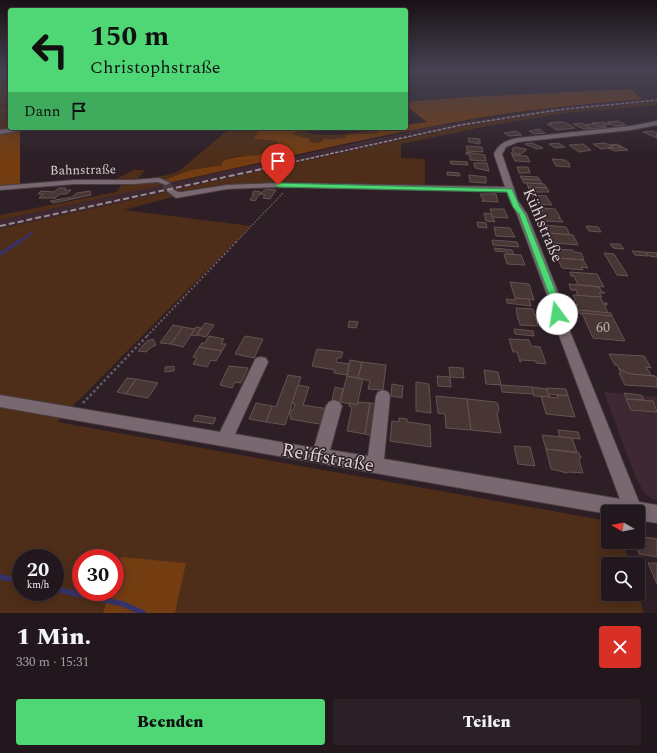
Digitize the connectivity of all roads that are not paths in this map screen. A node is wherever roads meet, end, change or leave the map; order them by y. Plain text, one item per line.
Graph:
1 (657, 123) edge
2 (13, 130) edge
3 (0, 132) edge
4 (0, 188) edge
5 (510, 190) junction
6 (261, 362) dead end
7 (383, 396) dead end
8 (0, 401) edge
9 (334, 406) dead end
10 (224, 440) junction
11 (320, 456) junction
12 (375, 466) junction
13 (604, 505) edge
14 (631, 505) edge
15 (645, 512) edge
16 (657, 514) edge

1 - 5 street, Kühlstraße
2 - 3 street
4 - 5 street, Bahnstraße
5 - 14 street, Kühlstraße
6 - 10 street
7 - 12 street
8 - 10 street, Reiffstraße
9 - 11 street
10 - 11 street, Reiffstraße
11 - 12 street, Reiffstraße
12 - 13 street, Reiffstraße
15 - 16 street, Reiffstraße

